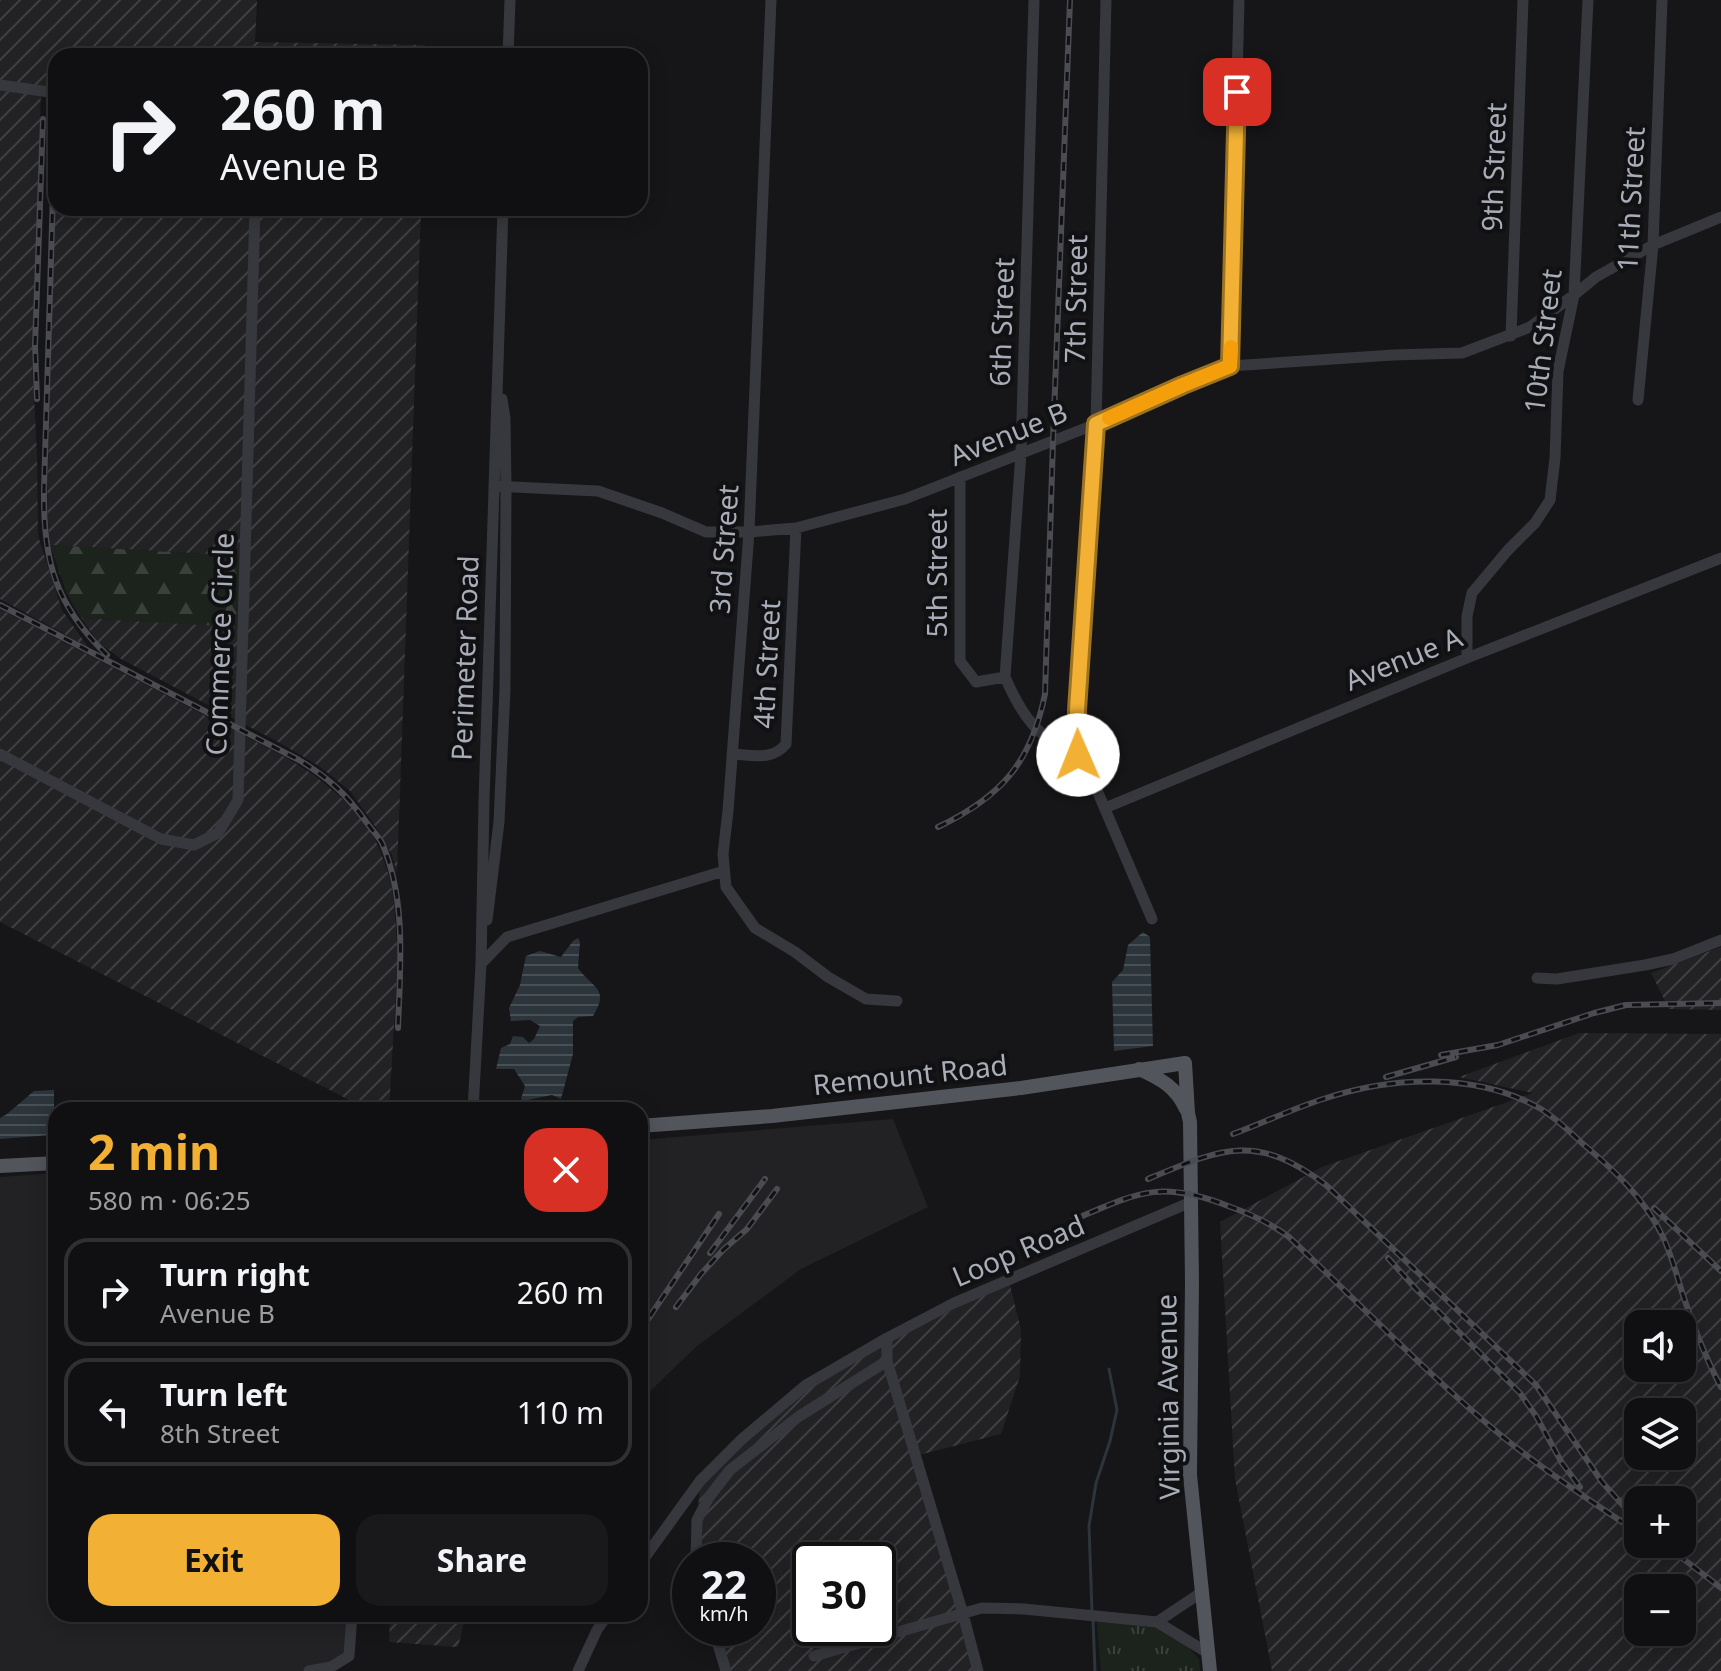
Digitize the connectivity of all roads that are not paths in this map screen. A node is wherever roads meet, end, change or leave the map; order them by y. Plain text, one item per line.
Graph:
1 (510, 0) edge
2 (771, 0) edge
3 (1034, 0) edge
4 (1106, 0) edge
5 (1239, 0) edge
6 (1523, 0) edge
7 (1588, 0) edge
8 (1662, 0) edge
9 (508, 48) edge
10 (0, 85) edge
11 (48, 92) edge
12 (255, 216) edge
13 (503, 216) edge
14 (1721, 217) edge
15 (1653, 245) junction
16 (1574, 295) junction
17 (1511, 336) junction
18 (1230, 366) junction
19 (1638, 400) dead end
20 (1096, 424) junction
21 (1021, 453) junction
22 (960, 477) junction
23 (500, 486) junction
24 (796, 528) junction
25 (749, 532) junction
26 (1721, 558) edge
27 (1467, 658) junction
28 (1005, 677) junction
29 (502, 747) junction
30 (486, 748) junction
31 (0, 754) edge
32 (732, 754) junction
33 (1078, 755) junction
34 (1105, 808) junction
35 (724, 871) junction
36 (1152, 919) dead end
37 (1721, 940) edge
38 (481, 951) junction
39 (481, 964) junction
40 (1537, 978) dead end
41 (897, 1001) dead end
42 (1190, 1063) joint
43 (1139, 1069) junction
44 (473, 1102) edge
45 (1189, 1118) junction
46 (648, 1125) edge
47 (48, 1163) edge
48 (0, 1166) edge
49 (1191, 1202) junction
50 (887, 1338) junction
51 (887, 1361) junction
52 (696, 1542) edge
53 (648, 1552) edge
54 (1202, 1592) junction
55 (963, 1614) junction
56 (351, 1622) edge
57 (602, 1622) edge
58 (1157, 1622) junction
59 (718, 1646) edge
60 (1208, 1653) junction
61 (814, 1656) dead end
62 (309, 1671) edge
63 (578, 1671) edge
64 (726, 1671) edge
65 (978, 1671) edge
66 (1210, 1671) edge

1 - 9 street
2 - 25 street, 3rd Street
3 - 21 street, 6th Street
4 - 20 street, 7th Street
5 - 18 street
6 - 17 street, 9th Street
7 - 16 street, 10th Street
8 - 15 street, 11th Street
10 - 11 street
12 - 31 street, Commerce Circle
13 - 23 street
14 - 15 street, Avenue B
15 - 16 street, Avenue B
15 - 19 street, 11th Street
16 - 17 street, Avenue B
16 - 27 street, 10th Street
17 - 18 street, Avenue B
18 - 20 street, Avenue B
20 - 21 street, Avenue B
20 - 33 street, 7th Street
21 - 22 street, Avenue B
21 - 28 street, 6th Street
22 - 24 street, Avenue B
22 - 28 street, 5th Street
23 - 25 street, Avenue B
23 - 29 street
23 - 30 street, Perimeter Road
24 - 25 street, Avenue B
24 - 32 street, 4th Street
25 - 32 street, 3rd Street
26 - 27 street, Avenue A
27 - 34 street, Avenue A
28 - 33 street
29 - 30 street
29 - 38 street
30 - 38 street, Perimeter Road
32 - 35 street, 3rd Street
33 - 34 street, 7th Street
34 - 36 street, 7th Street
35 - 39 street
35 - 41 street, 3rd Street
37 - 40 street
38 - 39 street, Perimeter Road
39 - 44 street, Perimeter Road
42 - 43 main road, Remount Road
42 - 45 main road, Virginia Avenue
43 - 45 main road
43 - 46 main road, Remount Road
45 - 49 main road, Virginia Avenue
47 - 48 main road
49 - 50 street, Loop Road
49 - 54 main road, Virginia Avenue
50 - 51 street
50 - 53 street, Loop Road
51 - 52 street
51 - 55 street
54 - 58 street
54 - 60 main road, Virginia Avenue
55 - 58 street
55 - 61 street
55 - 65 street
56 - 62 street
57 - 63 street
58 - 60 street
59 - 64 street
60 - 66 main road, Virginia Avenue

